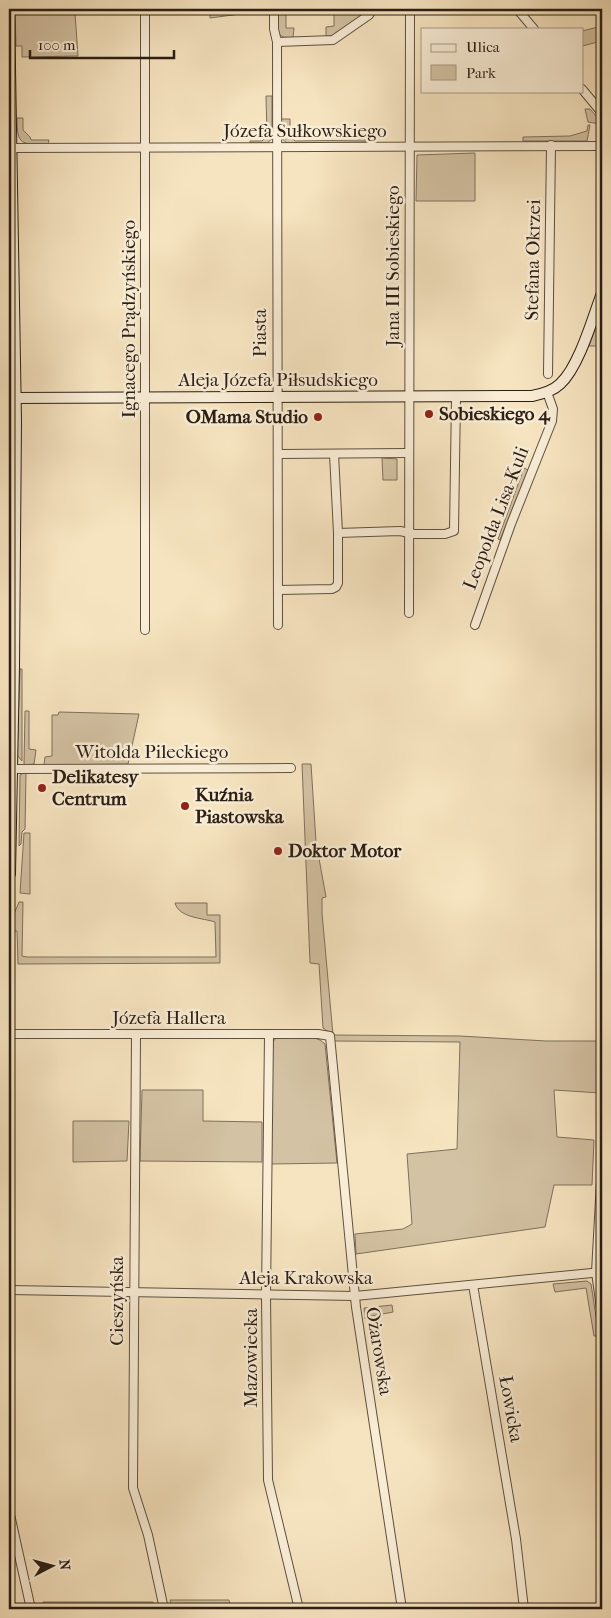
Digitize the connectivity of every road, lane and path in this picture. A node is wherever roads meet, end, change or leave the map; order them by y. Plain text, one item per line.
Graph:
1 (9, 9) edge
2 (145, 9) edge
3 (274, 9) edge
4 (372, 9) edge
5 (410, 9) edge
6 (517, 9) edge
7 (533, 28) edge
8 (276, 42) junction
9 (584, 91) edge
10 (602, 113) edge
11 (409, 146) junction
12 (551, 146) junction
13 (602, 146) edge
14 (277, 147) junction
15 (10, 148) edge
16 (145, 148) junction
17 (602, 293) edge
18 (548, 374) dead end
19 (547, 392) junction
20 (278, 396) junction
21 (456, 397) junction
22 (12, 398) edge
23 (144, 398) junction
24 (409, 398) junction
25 (408, 452) junction
26 (278, 454) junction
27 (334, 454) junction
28 (409, 533) junction
29 (338, 534) junction
30 (12, 539) edge
31 (278, 590) junction
32 (409, 613) dead end
33 (278, 625) dead end
34 (476, 625) dead end
35 (146, 630) dead end
36 (11, 718) edge
37 (12, 768) junction
38 (291, 768) dead end
39 (9, 874) edge
40 (9, 964) edge
41 (9, 1034) edge
42 (136, 1034) junction
43 (269, 1034) junction
44 (330, 1036) joint
45 (602, 1163) edge
46 (599, 1272) edge
47 (473, 1285) junction
48 (9, 1290) edge
49 (134, 1292) junction
50 (266, 1295) junction
51 (355, 1296) junction
52 (602, 1316) edge
53 (9, 1510) edge
54 (31, 1609) edge
55 (164, 1609) edge
56 (299, 1609) edge
57 (402, 1609) edge
58 (524, 1609) edge

1 - 15 street
2 - 16 street, Ignacego Prądzyńskiego
3 - 8 street, Piasta
4 - 8 street
5 - 11 street, Jana III Sobieskiego
6 - 7 street
8 - 14 street, Piasta
9 - 10 street
11 - 12 street, Józefa Sułkowskiego
11 - 14 street, Józefa Sułkowskiego
11 - 24 street, Jana III Sobieskiego
12 - 13 street, Józefa Sułkowskiego
12 - 18 street, Stefana Okrzei
14 - 16 street, Józefa Sułkowskiego
14 - 20 street, Piasta
15 - 16 street, Józefa Sułkowskiego
15 - 22 street
16 - 23 street, Ignacego Prądzyńskiego
17 - 19 street
19 - 21 street, Aleja Józefa Piłsudskiego
19 - 34 street, Leopolda Lisa-Kuli
20 - 23 street, Aleja Józefa Piłsudskiego
20 - 24 street, Aleja Józefa Piłsudskiego
20 - 26 street, Piasta
21 - 24 street, Aleja Józefa Piłsudskiego
21 - 28 street
22 - 23 street, Aleja Józefa Piłsudskiego
22 - 30 street
23 - 35 street, Ignacego Prądzyńskiego
24 - 25 street, Jana III Sobieskiego
25 - 27 street
25 - 28 street, Jana III Sobieskiego
26 - 27 street
26 - 31 street, Piasta
27 - 29 street
28 - 29 street
28 - 32 street, Jana III Sobieskiego
29 - 31 street
30 - 36 street
31 - 33 street, Piasta
36 - 37 street
37 - 38 street, Witolda Pileckiego
37 - 39 street
39 - 40 street
41 - 42 street, Józefa Hallera
42 - 43 street, Józefa Hallera
42 - 49 street, Cieszyńska
43 - 44 street, Józefa Hallera
43 - 50 street, Mazowiecka
44 - 51 street, Ożarowska
45 - 46 street
46 - 47 street, Aleja Krakowska
46 - 52 street
47 - 51 street, Aleja Krakowska
47 - 58 street, Łowicka
48 - 49 street, Aleja Krakowska
49 - 50 street, Aleja Krakowska
49 - 55 street, Cieszyńska
50 - 51 street, Aleja Krakowska
50 - 56 street, Mazowiecka
51 - 57 street, Ożarowska
53 - 54 street

